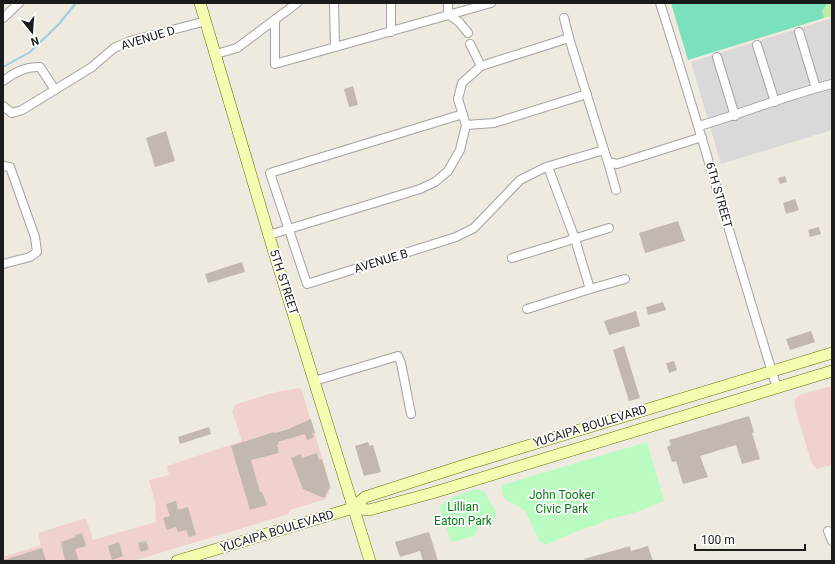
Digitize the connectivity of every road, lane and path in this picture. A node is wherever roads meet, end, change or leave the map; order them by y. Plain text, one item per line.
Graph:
1 (19, 3) edge
2 (200, 3) edge
3 (297, 3) edge
4 (334, 3) edge
5 (391, 3) edge
6 (448, 3) edge
7 (491, 3) edge
8 (660, 3) edge
9 (450, 15) junction
10 (3, 18) edge
11 (564, 18) dead end
12 (275, 20) junction
13 (206, 21) junction
14 (391, 32) junction
15 (799, 32) dead end
16 (468, 33) dead end
17 (569, 38) junction
18 (470, 44) dead end
19 (757, 45) dead end
20 (336, 47) junction
21 (216, 54) junction
22 (717, 57) dead end
23 (481, 66) junction
24 (3, 81) edge
25 (832, 84) edge
26 (816, 88) junction
27 (55, 90) junction
28 (587, 94) junction
29 (775, 102) junction
30 (3, 106) edge
31 (463, 114) junction
32 (735, 116) junction
33 (466, 125) junction
34 (699, 126) junction
35 (702, 137) junction
36 (604, 150) junction
37 (608, 162) junction
38 (3, 166) edge
39 (548, 167) junction
40 (616, 190) dead end
41 (609, 228) dead end
42 (288, 230) junction
43 (269, 235) junction
44 (575, 238) junction
45 (512, 258) dead end
46 (3, 264) edge
47 (625, 280) dead end
48 (590, 290) junction
49 (527, 309) dead end
50 (832, 353) edge
51 (772, 371) junction
52 (832, 371) edge
53 (314, 381) junction
54 (777, 388) junction
55 (411, 414) dead end
56 (353, 508) junction
57 (828, 531) dead end
58 (832, 541) edge
59 (177, 561) edge
60 (370, 561) edge

1 - 10 street
2 - 13 main road, 5TH STREET
3 - 12 street
4 - 20 street
5 - 14 street
6 - 9 street
7 - 9 street
8 - 34 street, 6TH STREET
9 - 14 street
9 - 16 street
11 - 17 street
12 - 20 street
12 - 21 street
13 - 21 main road, 5TH STREET
13 - 27 street, AVENUE D
14 - 20 street
15 - 26 street
17 - 23 street
17 - 28 street
18 - 23 street
19 - 29 street
21 - 43 main road, 5TH STREET
22 - 32 street
23 - 31 street
24 - 27 street
25 - 26 street
26 - 29 street
27 - 30 street, AVENUE D
28 - 33 street
28 - 36 street
29 - 32 street
31 - 33 street
31 - 42 street
32 - 34 street
33 - 42 street
34 - 35 street, 6TH STREET
35 - 37 street
35 - 51 street, 6TH STREET
36 - 37 street
36 - 39 street, AVENUE B
37 - 40 street
38 - 46 street
39 - 42 street, AVENUE B
39 - 44 street
41 - 44 street
42 - 43 street
43 - 53 main road, 5TH STREET
44 - 45 street
44 - 48 street
47 - 48 street
48 - 49 street
50 - 51 main road, YUCAIPA BOULEVARD
51 - 54 street, 6TH STREET
51 - 56 main road, YUCAIPA BOULEVARD
52 - 54 main road, YUCAIPA BOULEVARD
53 - 55 street
53 - 56 main road, 5TH STREET
54 - 56 main road, YUCAIPA BOULEVARD
56 - 59 main road, YUCAIPA BOULEVARD
56 - 60 main road, 5TH STREET
57 - 58 street

